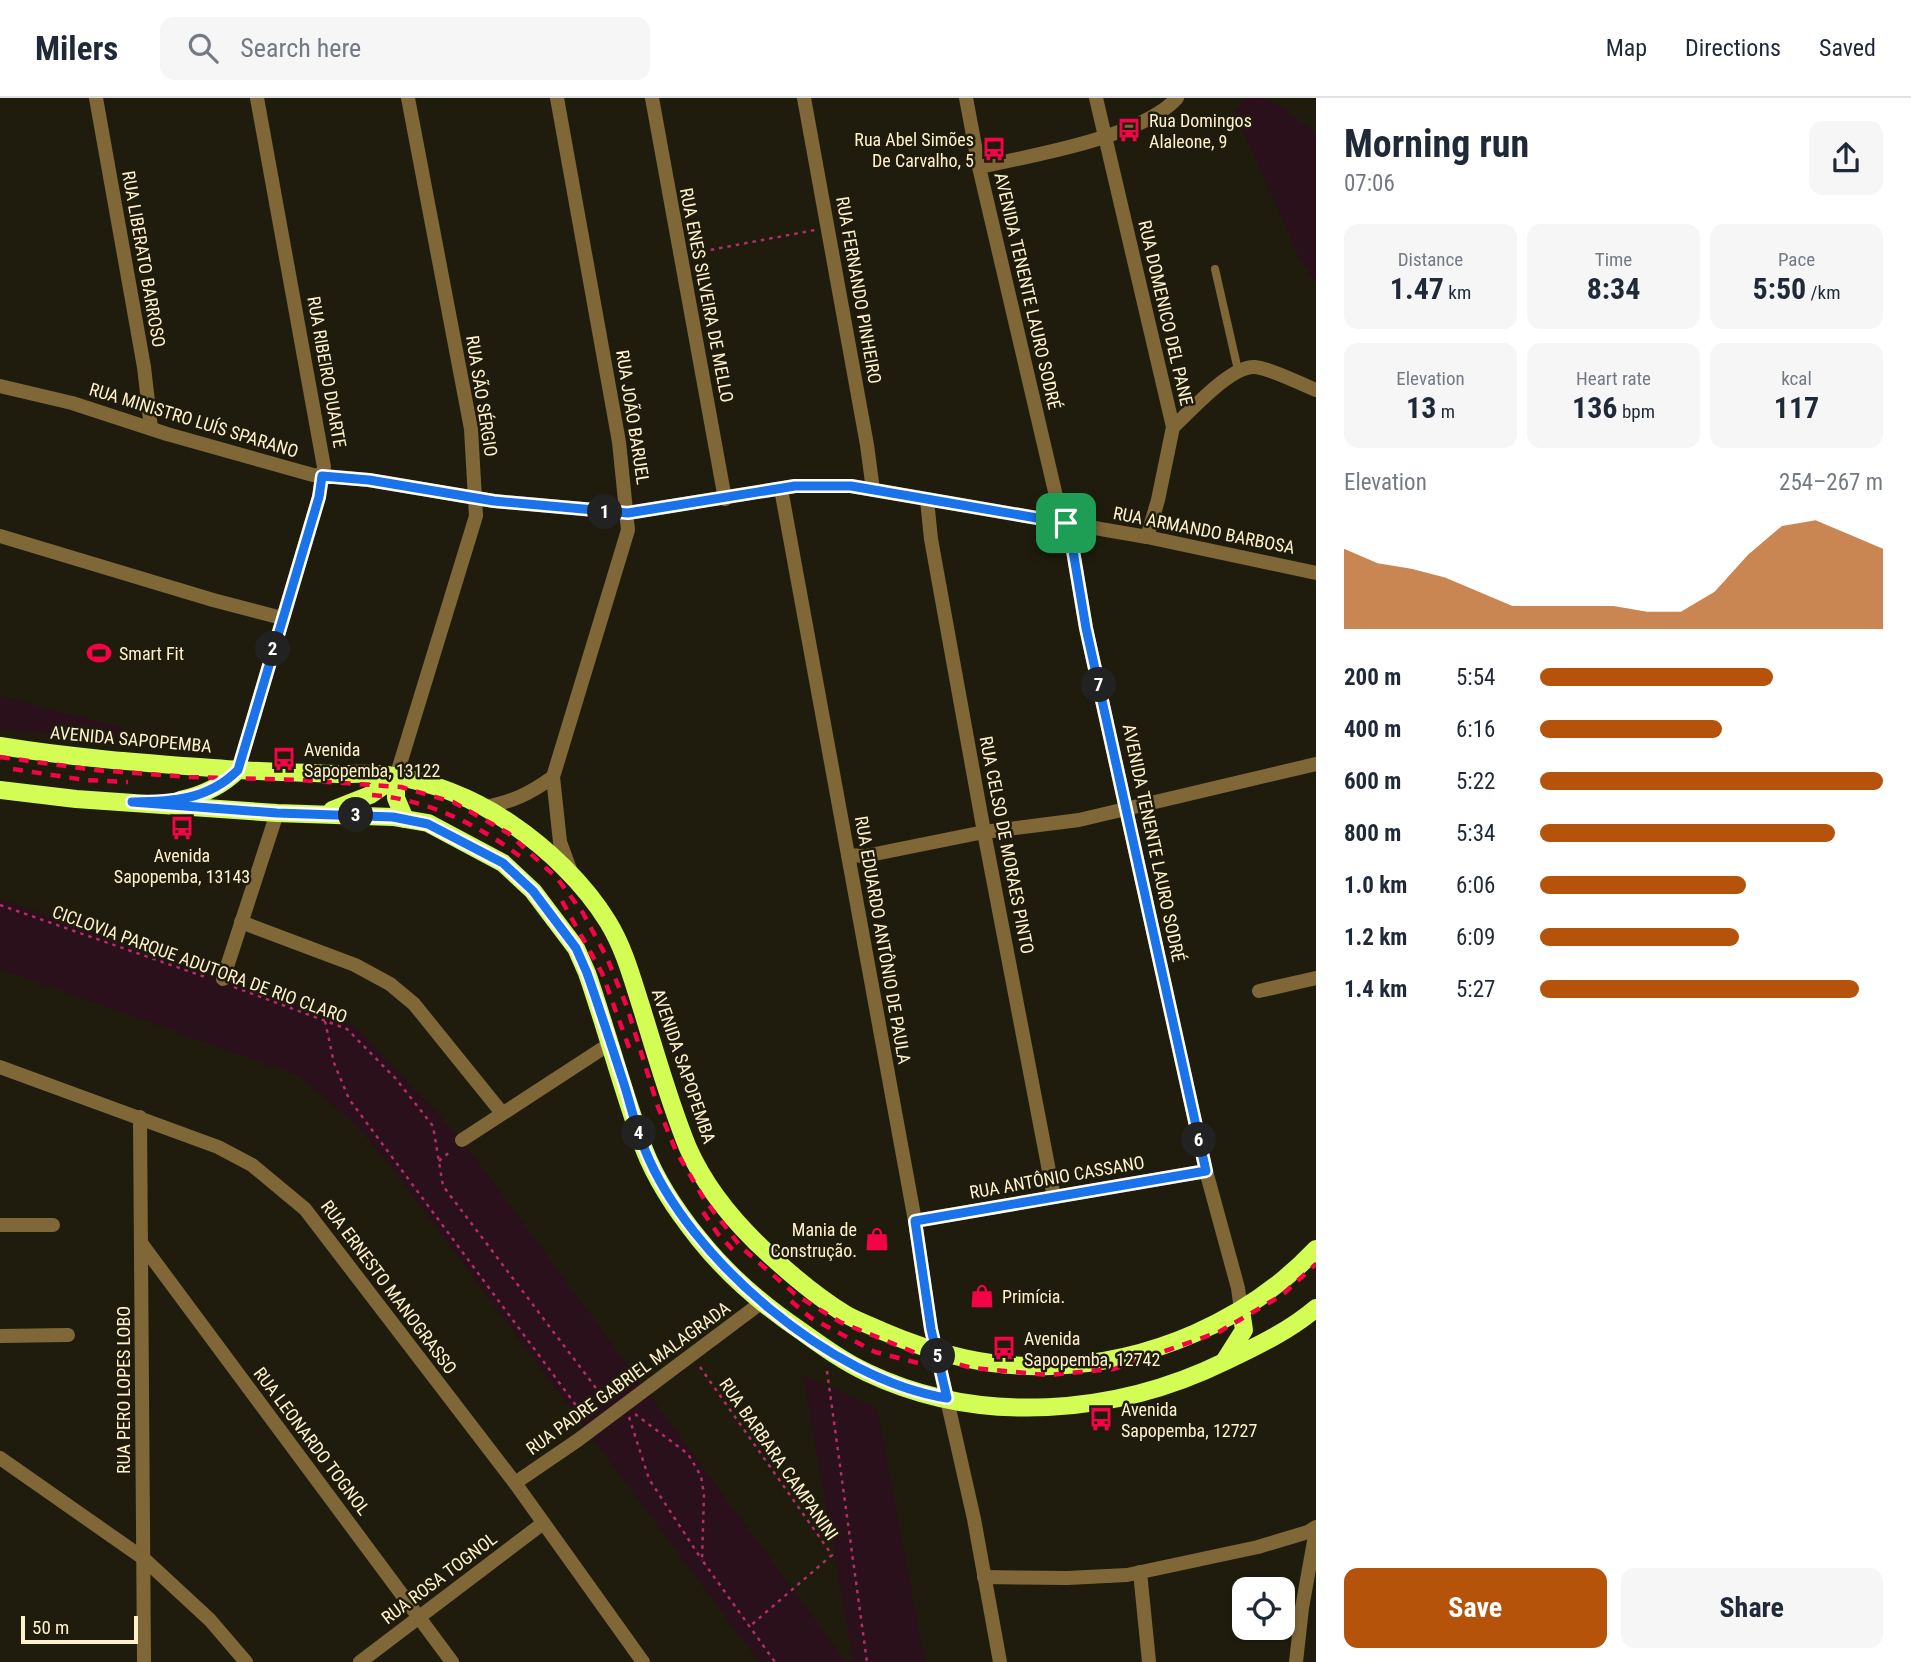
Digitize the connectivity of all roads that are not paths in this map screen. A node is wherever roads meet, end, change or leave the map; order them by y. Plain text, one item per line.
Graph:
1 (96, 98) edge
2 (257, 98) edge
3 (408, 98) edge
4 (557, 98) edge
5 (652, 98) edge
6 (804, 98) edge
7 (966, 98) edge
8 (1096, 98) edge
9 (1177, 98) edge
10 (1104, 136) junction
11 (979, 167) junction
12 (1215, 269) dead end
13 (1238, 370) junction
14 (0, 386) edge
15 (1316, 390) edge
16 (151, 428) junction
17 (1173, 428) junction
18 (322, 476) junction
19 (781, 489) junction
20 (873, 490) junction
21 (477, 498) junction
22 (724, 499) junction
23 (928, 500) junction
24 (628, 513) junction
25 (1066, 523) junction
26 (0, 536) edge
27 (1147, 537) junction
28 (1316, 573) edge
29 (282, 618) junction
30 (0, 746) edge
31 (0, 751) edge
32 (39, 752) junction
33 (1316, 764) edge
34 (238, 770) junction
35 (397, 776) junction
36 (553, 777) junction
37 (0, 790) edge
38 (132, 802) junction
39 (486, 807) junction
40 (1127, 809) junction
41 (277, 813) junction
42 (311, 813) junction
43 (405, 819) junction
44 (984, 832) junction
45 (848, 855) junction
46 (573, 878) junction
47 (241, 922) junction
48 (1316, 978) edge
49 (221, 981) road end
50 (1259, 991) dead end
51 (611, 1042) junction
52 (0, 1067) edge
53 (502, 1113) junction
54 (140, 1117) junction
55 (462, 1140) dead end
56 (1206, 1171) junction
57 (1054, 1197) junction
58 (915, 1221) junction
59 (0, 1224) edge
60 (53, 1225) dead end
61 (141, 1243) junction
62 (1316, 1249) edge
63 (762, 1301) junction
64 (1316, 1308) edge
65 (1241, 1310) junction
66 (68, 1335) dead end
67 (0, 1336) edge
68 (937, 1352) junction
69 (1223, 1363) junction
70 (947, 1398) junction
71 (0, 1458) edge
72 (515, 1483) junction
73 (542, 1524) junction
74 (1316, 1529) edge
75 (143, 1558) junction
76 (1140, 1572) junction
77 (985, 1577) junction
78 (418, 1618) junction
79 (144, 1662) edge
80 (246, 1662) edge
81 (360, 1662) edge
82 (452, 1662) edge
83 (643, 1662) edge
84 (1000, 1662) edge
85 (1149, 1662) edge
86 (1296, 1662) edge

1 - 16 street, RUA LIBERATO BARROSO
2 - 18 street, RUA RIBEIRO DUARTE
3 - 21 street, RUA SÃO SÉRGIO
4 - 24 street, RUA JOÃO BARUEL
5 - 22 street, RUA ENES SILVEIRA DE MELLO
6 - 20 street, RUA FERNANDO PINHEIRO
7 - 11 street, AVENIDA TENENTE LAURO SODRÉ
8 - 10 street, RUA DOMENICO DEL PANE
9 - 10 street
10 - 11 street
10 - 17 street, RUA DOMENICO DEL PANE
11 - 25 street, AVENIDA TENENTE LAURO SODRÉ
12 - 13 lane
13 - 15 street
13 - 17 street
14 - 16 street, RUA MINISTRO LUÍS SPARANO
16 - 18 street, RUA MINISTRO LUÍS SPARANO
17 - 27 street, RUA DOMENICO DEL PANE
18 - 21 street, RUA MINISTRO LUÍS SPARANO
18 - 29 street, RUA RIBEIRO DUARTE
19 - 20 street, RUA ARMANDO BARBOSA
19 - 22 street, RUA ARMANDO BARBOSA
19 - 45 street, RUA EDUARDO ANTÔNIO DE PAULA
20 - 23 street, RUA ARMANDO BARBOSA
21 - 24 street, RUA MINISTRO LUÍS SPARANO
21 - 35 street, RUA SÃO SÉRGIO
22 - 24 street, RUA ARMANDO BARBOSA
23 - 25 street, RUA ARMANDO BARBOSA
23 - 44 street, RUA CELSO DE MORAES PINTO
24 - 36 street, RUA JOÃO BARUEL
25 - 27 street, RUA ARMANDO BARBOSA
25 - 40 street, AVENIDA TENENTE LAURO SODRÉ
26 - 29 street
27 - 28 street, RUA ARMANDO BARBOSA
29 - 34 street, RUA RIBEIRO DUARTE
30 - 32 main road, AVENIDA SAPOPEMBA
31 - 32 main road
32 - 34 main road, AVENIDA SAPOPEMBA
33 - 40 street
34 - 35 main road, AVENIDA SAPOPEMBA
34 - 38 main road
35 - 39 main road, AVENIDA SAPOPEMBA
35 - 42 main road
35 - 43 main road
36 - 39 street
36 - 46 street, RUA JOÃO BARUEL
37 - 38 main road
38 - 41 main road
39 - 46 main road, AVENIDA SAPOPEMBA
40 - 44 street
40 - 56 street, AVENIDA TENENTE LAURO SODRÉ
41 - 42 main road
41 - 47 street
42 - 43 main road
43 - 51 main road
44 - 45 street
44 - 57 street, RUA CELSO DE MORAES PINTO
45 - 58 street, RUA EDUARDO ANTÔNIO DE PAULA
46 - 68 main road, AVENIDA SAPOPEMBA
47 - 49 street
47 - 53 street
48 - 50 street
51 - 53 street
51 - 63 main road
52 - 54 street, RUA ERNESTO MANOGRASSO
53 - 55 street
54 - 61 street, RUA PERO LOPES LOBO
54 - 72 street, RUA ERNESTO MANOGRASSO
56 - 57 street, RUA ANTÔNIO CASSANO
56 - 65 street, AVENIDA TENENTE LAURO SODRÉ
57 - 58 street, RUA ANTÔNIO CASSANO
58 - 68 street, RUA EDUARDO ANTÔNIO DE PAULA
59 - 60 street
61 - 75 street, RUA PERO LOPES LOBO
61 - 78 street, RUA LEONARDO TOGNOL
62 - 65 main road, AVENIDA SAPOPEMBA
63 - 70 main road
63 - 72 street, RUA PADRE GABRIEL MALAGRADA
64 - 69 main road
65 - 68 main road, AVENIDA SAPOPEMBA
65 - 69 main road
66 - 67 street
68 - 70 street, RUA EDUARDO ANTÔNIO DE PAULA
69 - 70 main road
70 - 77 street, RUA EDUARDO ANTÔNIO DE PAULA
71 - 75 street
72 - 73 street, RUA ERNESTO MANOGRASSO
73 - 78 street, RUA ROSA TOGNOL
73 - 83 street, RUA ERNESTO MANOGRASSO
74 - 76 street
74 - 86 street
75 - 79 street, RUA PERO LOPES LOBO
75 - 80 street
76 - 77 street
76 - 85 street
77 - 84 street, RUA EDUARDO ANTÔNIO DE PAULA
78 - 81 street, RUA ROSA TOGNOL
78 - 82 street, RUA LEONARDO TOGNOL

